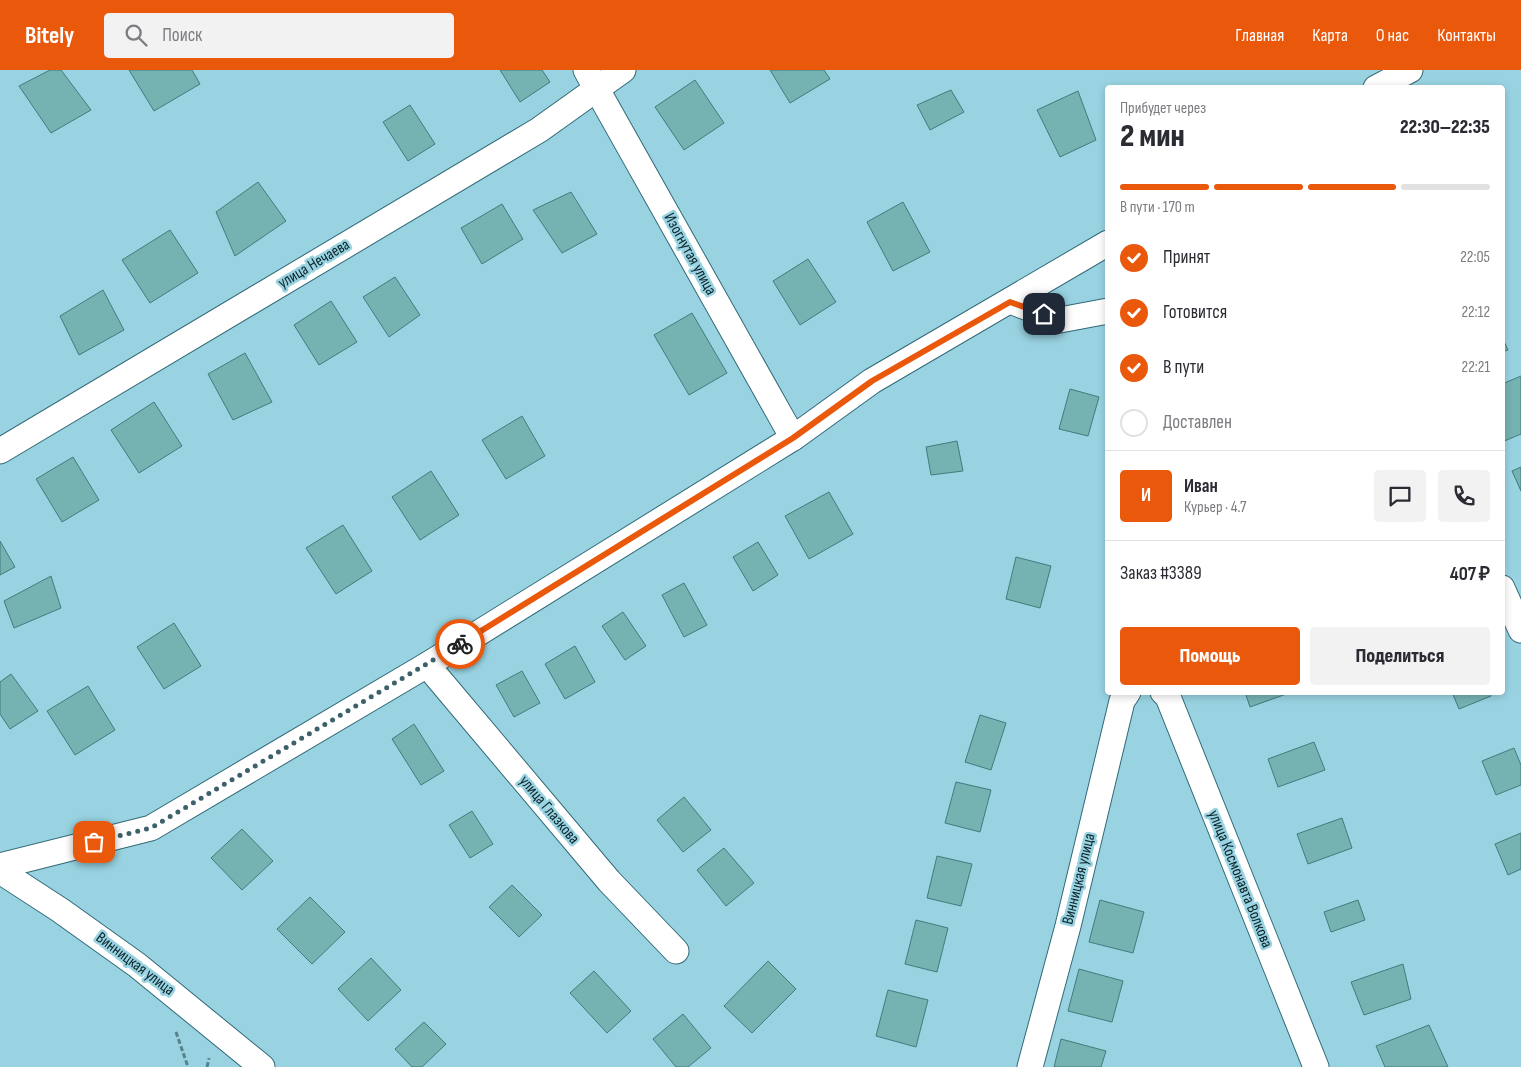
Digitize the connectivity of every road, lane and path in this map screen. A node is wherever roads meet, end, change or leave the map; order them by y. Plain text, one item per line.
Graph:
1 (624, 70) edge
2 (1410, 70) edge
3 (592, 80) edge
4 (1382, 85) edge
5 (1105, 245) edge
6 (1010, 302) junction
7 (1105, 312) edge
8 (793, 438) junction
9 (0, 451) edge
10 (1505, 595) edge
11 (1521, 630) edge
12 (426, 665) junction
13 (1126, 695) edge
14 (1166, 695) edge
15 (0, 866) edge
16 (0, 871) edge
17 (676, 951) dead end
18 (262, 1067) edge
19 (1030, 1067) edge
20 (1316, 1067) edge

1 - 3 street, улица Нечаева
2 - 4 street
3 - 8 street, Изогнутая улица
3 - 9 street, улица Нечаева
5 - 6 street
6 - 7 street
6 - 8 street
8 - 12 street
10 - 11 street
12 - 15 street
12 - 17 street, улица Глазкова
13 - 19 street, Винницкая улица
14 - 20 street, улица Космонавта Волкова
16 - 18 street, Винницкая улица

